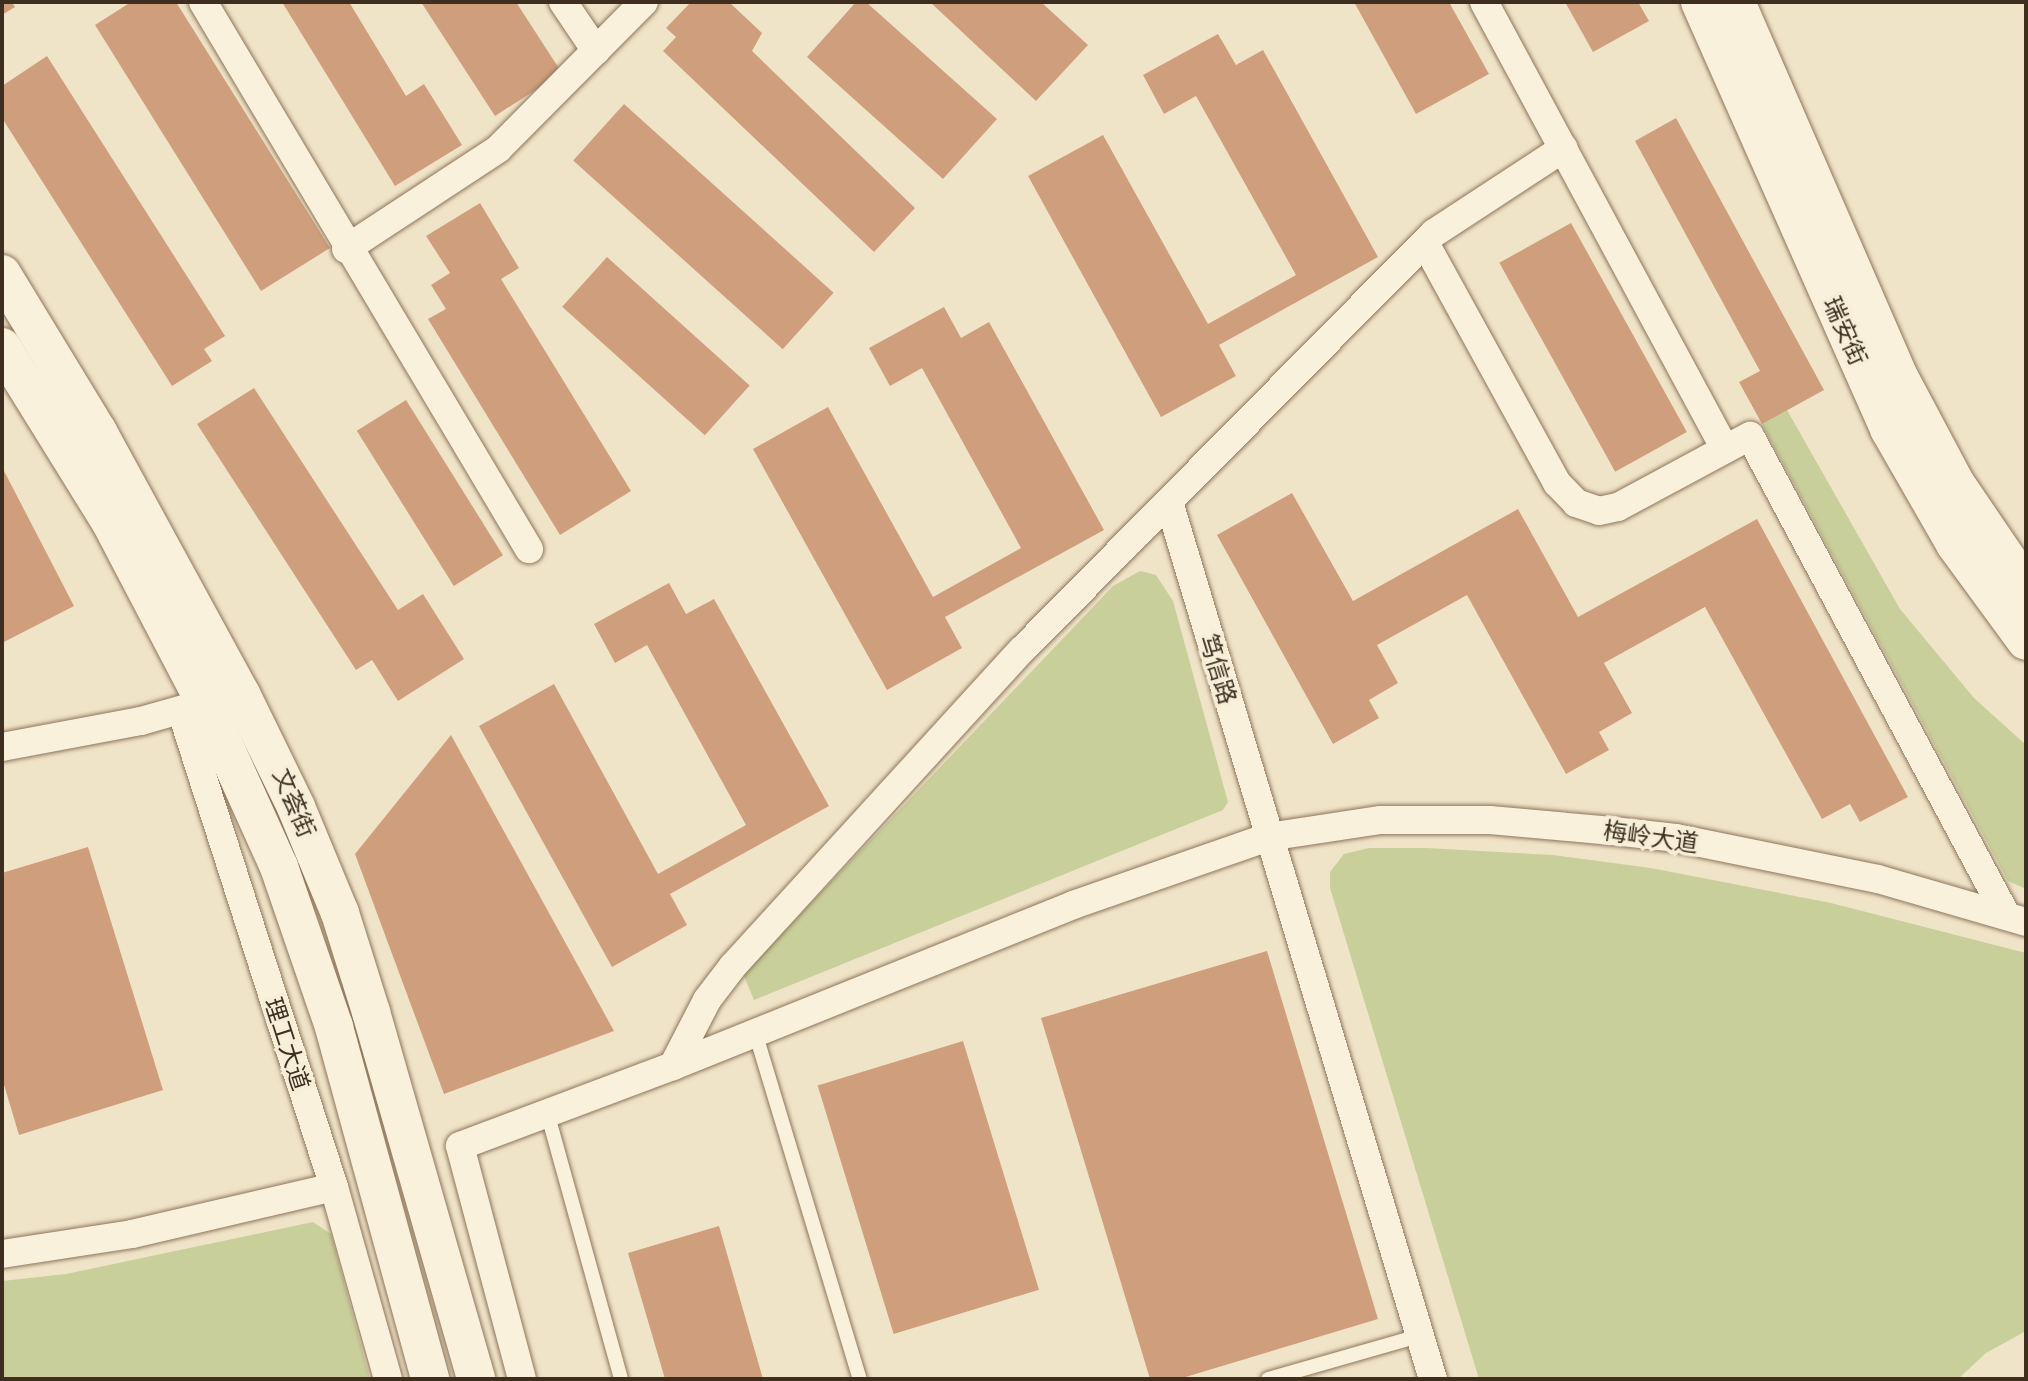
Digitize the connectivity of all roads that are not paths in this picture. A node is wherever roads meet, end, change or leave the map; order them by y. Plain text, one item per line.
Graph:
1 (203, 2) edge
2 (563, 2) edge
3 (644, 2) edge
4 (1484, 2) edge
5 (1700, 2) edge
6 (1735, 2) edge
7 (596, 51) junction
8 (1564, 148) junction
9 (1425, 243) junction
10 (346, 248) junction
11 (2, 274) edge
12 (2, 347) edge
13 (1725, 449) junction
14 (1169, 502) junction
15 (529, 549) dead end
16 (2026, 587) edge
17 (2026, 641) edge
18 (193, 706) junction
19 (2, 747) edge
20 (1268, 836) junction
21 (2016, 918) edge
22 (755, 1032) junction
23 (673, 1066) junction
24 (547, 1112) junction
25 (334, 1187) junction
26 (4, 1250) edge
27 (1419, 1336) junction
28 (388, 1379) edge
29 (430, 1379) edge
30 (475, 1379) edge
31 (522, 1379) edge
32 (621, 1379) edge
33 (860, 1379) edge
34 (1268, 1379) edge
35 (1433, 1379) edge

1 - 10 street
2 - 7 street
3 - 7 street
4 - 8 street
5 - 17 main road, 瑞安街
6 - 16 main road, 瑞安街
7 - 10 street
8 - 9 street
8 - 13 street
9 - 13 street
9 - 14 street
10 - 15 street
11 - 30 main road, 文荟街
12 - 18 main road, 文荟街
13 - 21 street
14 - 20 street, 笃信路
14 - 23 street
18 - 19 street
18 - 25 street, 理工大道
18 - 29 main road, 文荟街
20 - 21 street, 梅岭大道
20 - 22 street, 梅岭大道
20 - 27 street, 笃信路
22 - 23 street, 梅岭大道
22 - 33 lane
23 - 24 street, 梅岭大道
24 - 31 street, 梅岭大道
24 - 32 lane
25 - 26 street
25 - 28 street, 理工大道
27 - 34 lane
27 - 35 street, 笃信路

